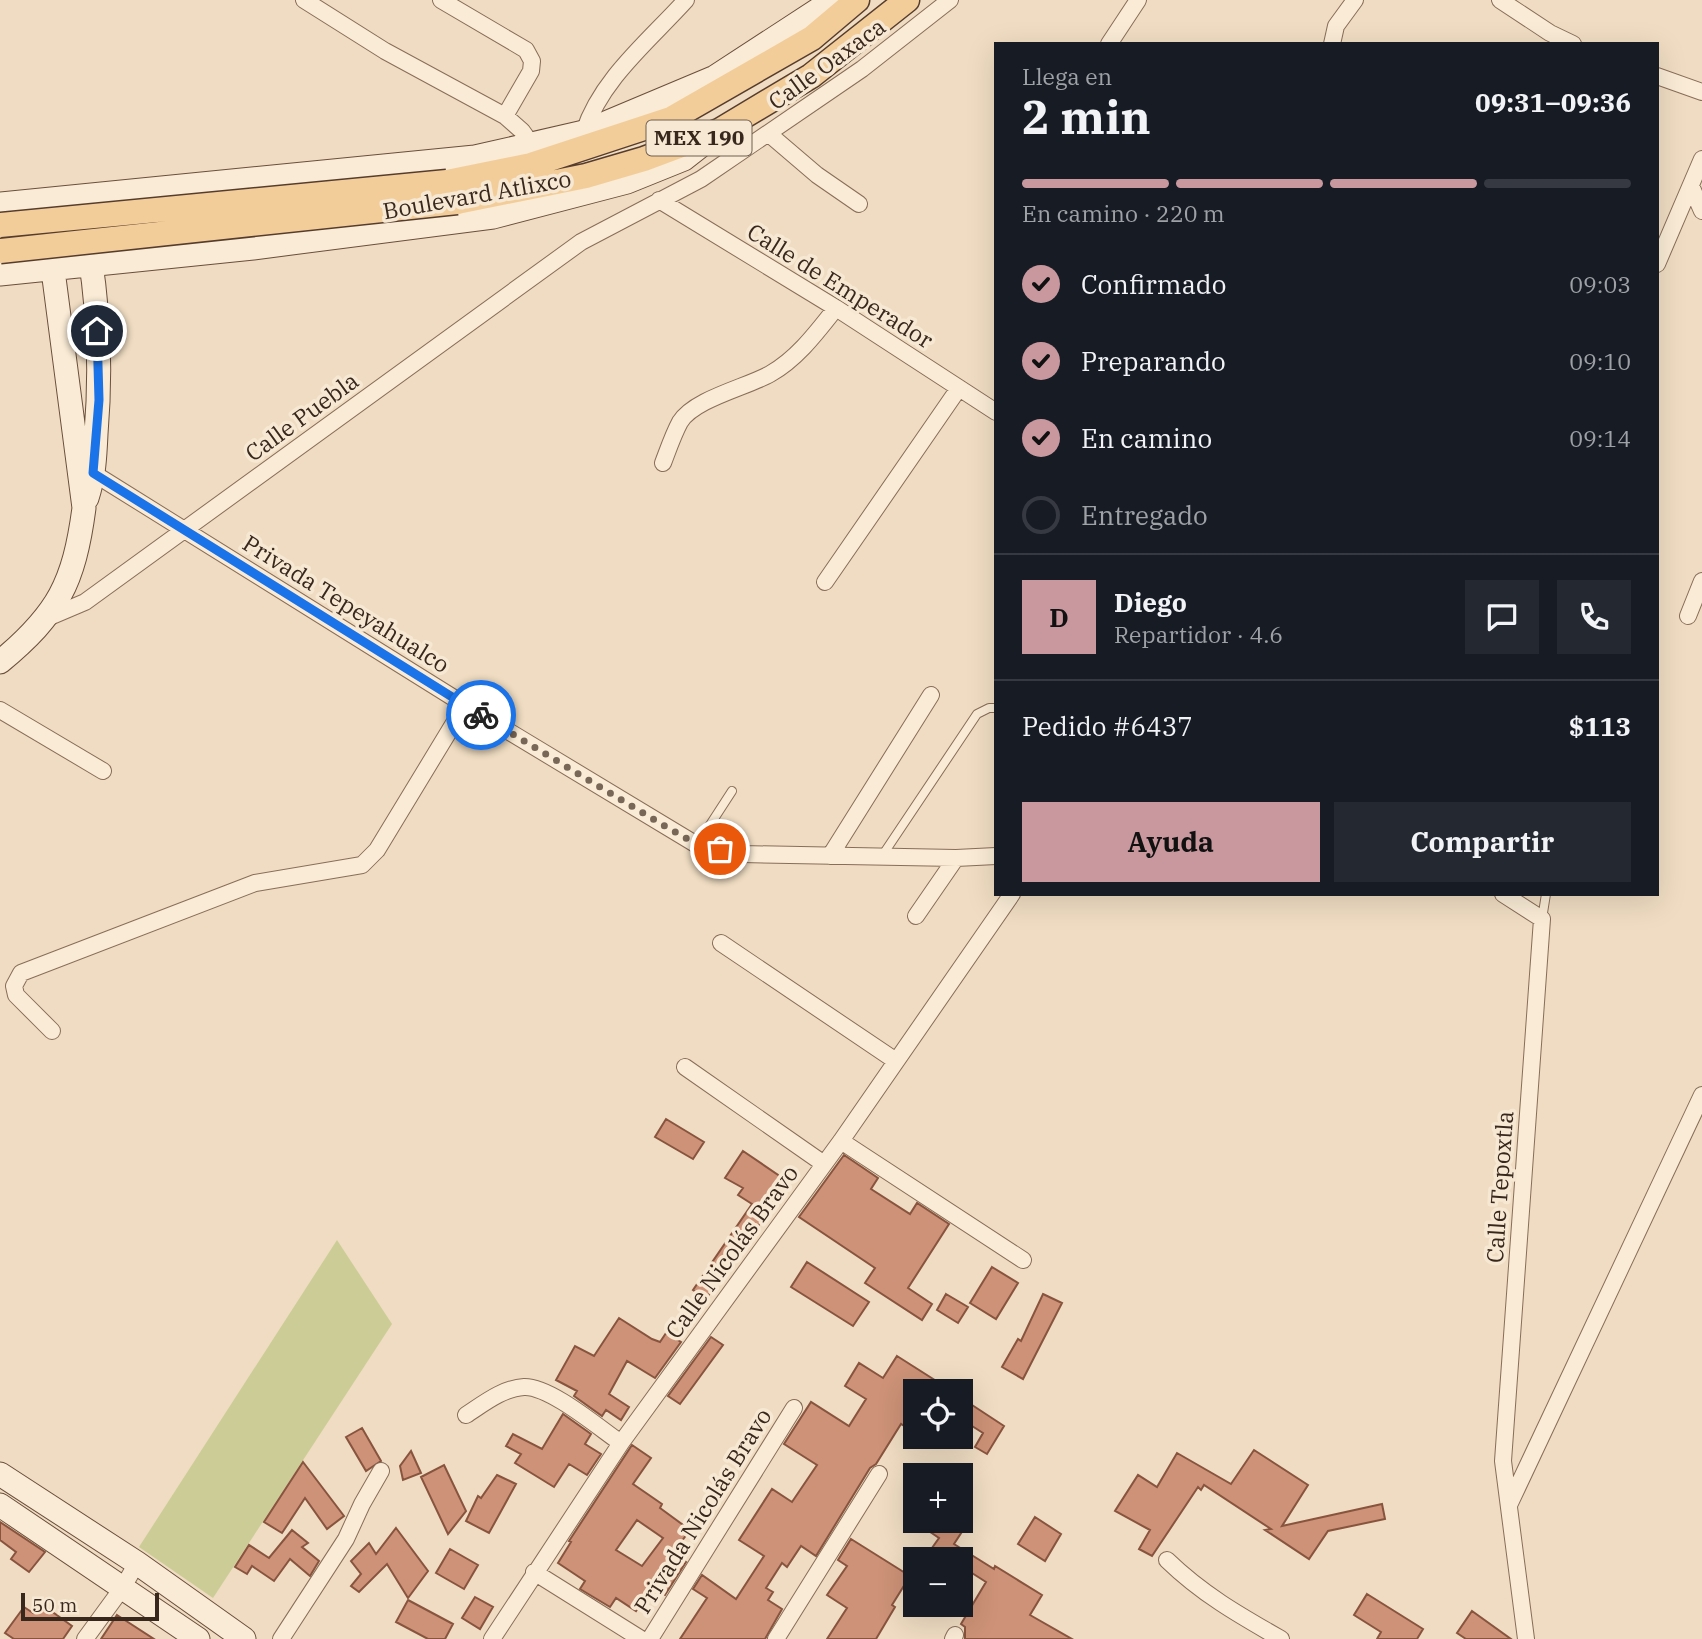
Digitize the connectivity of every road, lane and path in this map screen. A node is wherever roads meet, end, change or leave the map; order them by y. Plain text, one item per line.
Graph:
1 (304, 0) edge
2 (441, 0) edge
3 (686, 0) edge
4 (833, 0) edge
5 (857, 0) edge
6 (907, 0) edge
7 (950, 0) edge
8 (1138, 0) edge
9 (1354, 0) edge
10 (1500, 0) edge
11 (1110, 42) edge
12 (1332, 42) edge
13 (1569, 42) edge
14 (1659, 77) edge
15 (1702, 92) edge
16 (505, 116) junction
17 (719, 131) junction
18 (584, 132) junction
19 (769, 134) junction
20 (532, 145) junction
21 (1702, 159) edge
22 (192, 187) junction
23 (1692, 188) junction
24 (452, 192) junction
25 (77, 197) junction
26 (43, 200) junction
27 (659, 200) junction
28 (0, 204) edge
29 (859, 204) dead end
30 (1702, 211) edge
31 (0, 226) edge
32 (581, 242) joint
33 (0, 251) edge
34 (182, 256) junction
35 (139, 260) junction
36 (1659, 260) edge
37 (91, 264) junction
38 (53, 268) junction
39 (0, 274) edge
40 (95, 303) junction
41 (836, 308) junction
42 (958, 388) junction
43 (994, 411) edge
44 (663, 463) dead end
45 (86, 473) junction
46 (186, 530) junction
47 (1702, 581) edge
48 (825, 582) dead end
49 (1688, 616) dead end
50 (45, 619) junction
51 (0, 662) edge
52 (931, 695) dead end
53 (465, 705) junction
54 (994, 708) edge
55 (0, 710) edge
56 (103, 771) dead end
57 (732, 791) dead end
58 (698, 845) junction
59 (830, 856) junction
60 (882, 856) junction
61 (994, 856) edge
62 (956, 858) junction
63 (1011, 896) edge
64 (1506, 896) edge
65 (1546, 896) edge
66 (916, 916) dead end
67 (1542, 919) junction
68 (721, 943) dead end
69 (52, 1031) dead end
70 (896, 1060) junction
71 (685, 1067) dead end
72 (1702, 1095) edge
73 (841, 1141) junction
74 (824, 1164) junction
75 (1023, 1260) dead end
76 (794, 1408) dead end
77 (466, 1415) dead end
78 (621, 1443) junction
79 (381, 1471) dead end
80 (0, 1474) edge
81 (879, 1474) dead end
82 (1510, 1503) junction
83 (0, 1505) edge
84 (1167, 1560) dead end
85 (136, 1563) junction
86 (534, 1572) junction
87 (123, 1587) junction
88 (85, 1639) edge
89 (198, 1639) edge
90 (244, 1639) edge
91 (281, 1639) edge
92 (492, 1639) edge
93 (641, 1639) edge
94 (650, 1639) edge
95 (776, 1639) edge
96 (1281, 1639) edge
97 (1526, 1639) edge

1 - 16 street
2 - 16 street
3 - 18 street
4 - 18 main road
5 - 24 main road, MEX 190
6 - 17 main road, Boulevard Atlixco / MEX 190
7 - 19 street, Calle Oaxaca
8 - 11 street
9 - 12 street
10 - 13 street
14 - 15 street
16 - 20 street
17 - 24 main road, Boulevard Atlixco / MEX 190
17 - 34 main road
18 - 20 main road
19 - 27 street, Calle Oaxaca
19 - 29 street
20 - 22 main road
21 - 23 street
22 - 25 main road
22 - 34 main road
23 - 30 street
23 - 36 street
24 - 31 main road, MEX 190, bridge
24 - 33 main road, Boulevard Atlixco / MEX 190, bridge
25 - 26 main road
25 - 37 main road
26 - 28 main road
26 - 38 main road
27 - 32 street, Calle Oaxaca
27 - 41 street, Calle de Emperador
32 - 46 street, Calle Puebla
34 - 35 main road
35 - 37 main road
35 - 40 main road
37 - 38 main road
37 - 40 main road
38 - 39 main road
38 - 45 main road
40 - 45 main road
41 - 42 street, Calle de Emperador
41 - 44 street
42 - 43 street, Calle de Emperador
42 - 48 street
45 - 46 street, Privada Tepeyahualco
45 - 50 main road
46 - 50 street, Calle Puebla
46 - 53 street, Privada Tepeyahualco
47 - 49 street
50 - 51 main road
52 - 59 street
53 - 58 street, Privada Tepeyahualco
53 - 69 street
54 - 60 lane
55 - 56 street
57 - 58 lane
58 - 59 street, Privada Tepeyahualco
59 - 60 street, Privada Tepeyahualco
60 - 62 street, Privada Tepeyahualco
61 - 62 street, Privada Tepeyahualco
62 - 66 street
63 - 70 street, Calle Nicolás Bravo
64 - 67 street
65 - 67 lane
67 - 82 street, Calle Tepoxtla
68 - 70 street
70 - 73 street, Calle Nicolás Bravo
71 - 74 street
72 - 82 street
73 - 74 street, Calle Nicolás Bravo
73 - 75 street
74 - 78 street, Calle Nicolás Bravo
76 - 94 street, Privada Nicolás Bravo
77 - 78 street
78 - 86 street, Calle Nicolás Bravo
79 - 91 street
80 - 85 main road
81 - 95 street
82 - 97 street, Calle Tepoxtla
83 - 87 main road
84 - 96 street
85 - 87 street
85 - 90 main road
86 - 92 street, Calle Nicolás Bravo
86 - 93 street, Privada Nicolás Bravo
87 - 88 street
87 - 89 main road

